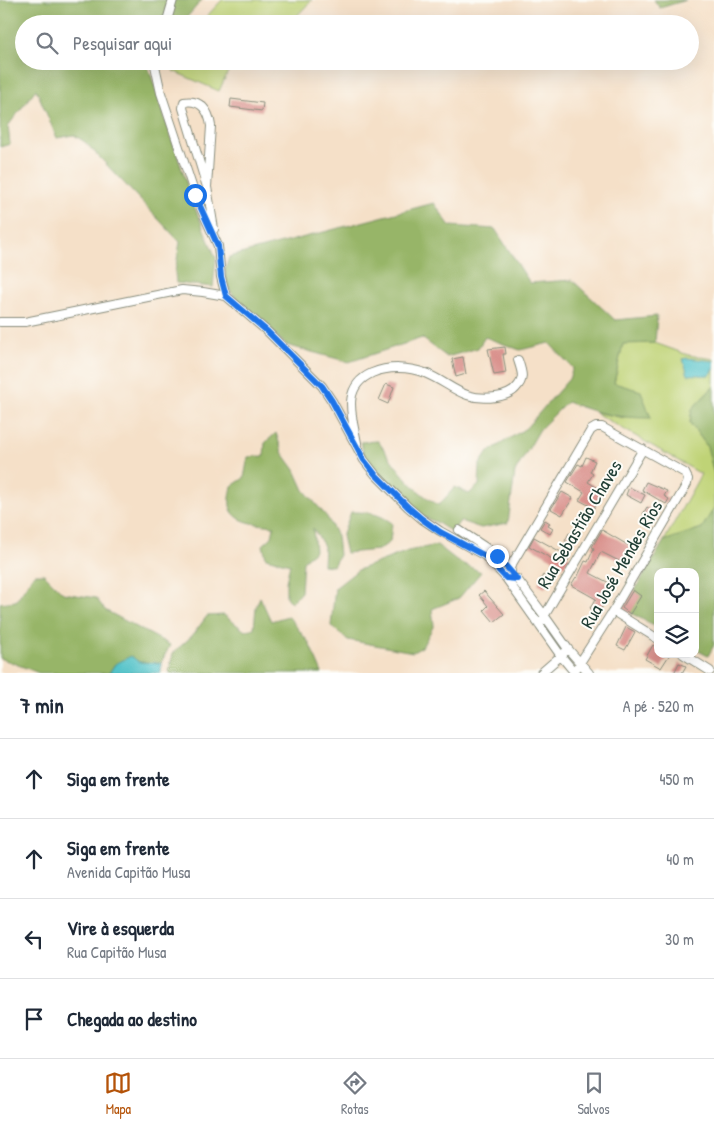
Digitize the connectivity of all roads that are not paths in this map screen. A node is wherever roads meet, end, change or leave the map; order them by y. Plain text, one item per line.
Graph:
1 (173, 0) edge
2 (169, 15) edge
3 (156, 70) edge
4 (207, 188) junction
5 (215, 238) junction
6 (226, 296) junction
7 (0, 322) edge
8 (518, 360) dead end
9 (357, 448) junction
10 (642, 449) junction
11 (460, 530) dead end
12 (510, 569) junction
13 (506, 578) junction
14 (517, 579) junction
15 (613, 611) junction
16 (544, 615) junction
17 (539, 625) junction
18 (654, 637) edge
19 (568, 649) junction
20 (561, 656) junction
21 (690, 658) edge
22 (580, 664) junction
23 (711, 670) edge
24 (575, 672) edge
25 (541, 673) edge
26 (589, 673) edge

1 - 2 street
3 - 5 street
4 - 4 street
4 - 5 street
5 - 6 street
6 - 7 street
6 - 9 street
8 - 9 street
9 - 13 street
10 - 12 street
10 - 15 street, Rua José Mendes Rios
10 - 16 street, Rua Sebastião Chaves
11 - 12 street
12 - 14 street
13 - 14 street
13 - 17 street
14 - 16 street
15 - 18 street
15 - 22 street, Rua José Mendes Rios
16 - 17 street, Rua Sebastião Chaves
16 - 19 street
17 - 20 street
19 - 20 street
19 - 22 street
20 - 24 street
20 - 25 street
21 - 23 street
22 - 24 street, Rua José Mendes Rios
22 - 26 street

